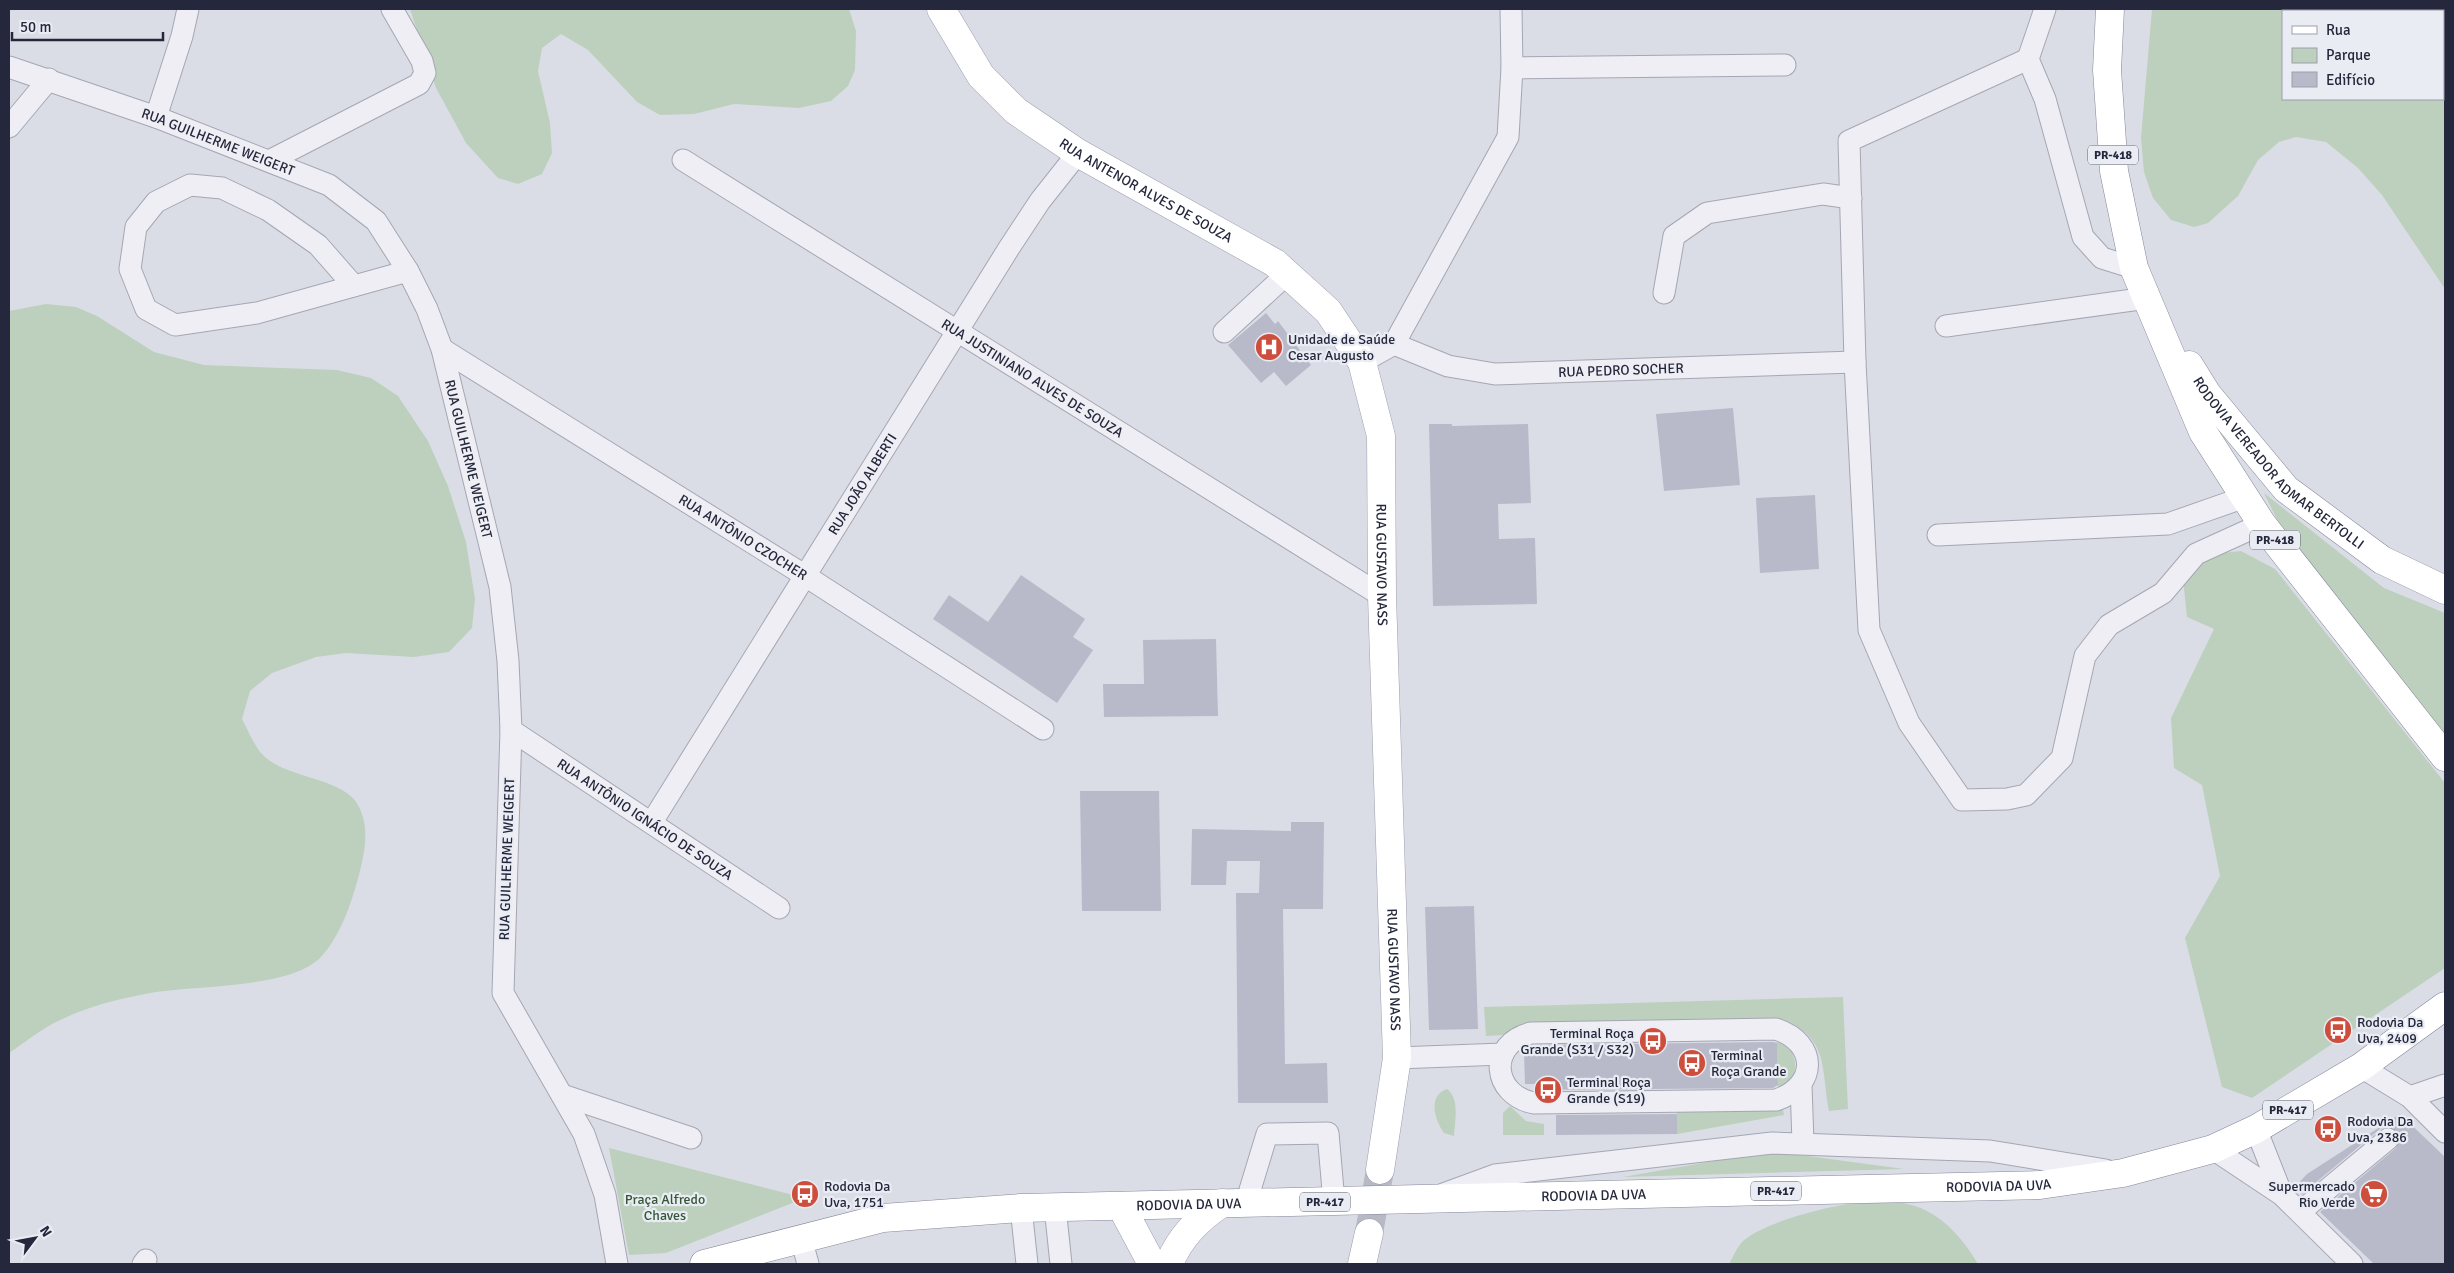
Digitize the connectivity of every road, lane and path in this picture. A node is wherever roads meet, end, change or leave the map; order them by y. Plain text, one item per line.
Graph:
1 (188, 9) edge
2 (392, 9) edge
3 (941, 9) edge
4 (1511, 9) edge
5 (2045, 9) edge
6 (2110, 9) edge
7 (2028, 59) junction
8 (1785, 64) dead end
9 (9, 67) edge
10 (1512, 68) junction
11 (49, 80) junction
12 (156, 117) junction
13 (9, 127) edge
14 (1078, 153) junction
15 (683, 160) dead end
16 (268, 161) junction
17 (1851, 198) junction
18 (2134, 268) junction
19 (408, 271) junction
20 (1287, 274) junction
21 (354, 286) junction
22 (1664, 293) dead end
23 (2147, 298) junction
24 (1946, 326) dead end
25 (958, 332) junction
26 (1224, 332) dead end
27 (1394, 344) junction
28 (442, 349) junction
29 (1362, 362) junction
30 (1855, 362) junction
31 (2245, 497) junction
32 (2262, 524) junction
33 (1938, 535) dead end
34 (804, 576) junction
35 (2445, 590) edge
36 (1382, 596) junction
37 (1043, 729) dead end
38 (511, 730) junction
39 (2445, 757) edge
40 (652, 822) junction
41 (779, 908) dead end
42 (2443, 1009) edge
43 (1503, 1054) junction
44 (1398, 1058) junction
45 (2362, 1067) junction
46 (1801, 1085) junction
47 (2445, 1085) edge
48 (562, 1095) junction
49 (2410, 1097) junction
50 (2256, 1129) junction
51 (2445, 1132) edge
52 (691, 1138) dead end
53 (2388, 1139) dead end
54 (1803, 1143) junction
55 (2213, 1149) junction
56 (1380, 1170) tunnel mouth
57 (2123, 1173) junction
58 (2282, 1194) junction
59 (1428, 1199) junction
60 (1334, 1202) junction
61 (1234, 1203) junction
62 (1121, 1206) junction
63 (1055, 1207) junction
64 (1022, 1208) junction
65 (2300, 1212) junction
66 (1369, 1233) tunnel mouth
67 (801, 1238) junction
68 (618, 1264) edge
69 (704, 1264) edge
70 (808, 1264) edge
71 (1027, 1264) edge
72 (1060, 1264) edge
73 (1152, 1264) edge
74 (1169, 1264) edge
75 (1362, 1264) edge
76 (2352, 1264) edge

1 - 12 street
2 - 16 street
3 - 14 main road, RUA ANTENOR ALVES DE SOUZA
4 - 10 street
5 - 7 street
6 - 18 main road, RODOVIA VEREADOR ADMAR BERTOLLI / PR-418
7 - 17 street
7 - 18 street
8 - 10 street
9 - 11 street, RUA GUILHERME WEIGERT
10 - 27 street
11 - 12 street, RUA GUILHERME WEIGERT
11 - 13 street
12 - 16 street, RUA GUILHERME WEIGERT
14 - 20 main road, RUA ANTENOR ALVES DE SOUZA
14 - 25 street, RUA JOÃO ALBERTI
15 - 25 street, RUA JUSTINIANO ALVES DE SOUZA
16 - 19 street, RUA GUILHERME WEIGERT
17 - 22 street
17 - 30 street
18 - 23 main road, RODOVIA VEREADOR ADMAR BERTOLLI / PR-418
19 - 21 street
19 - 28 street, RUA GUILHERME WEIGERT
20 - 26 street
20 - 29 main road, RUA ANTENOR ALVES DE SOUZA
21 - 21 street
23 - 24 street
23 - 31 main road, RODOVIA VEREADOR ADMAR BERTOLLI / PR-418
23 - 35 main road, RODOVIA VEREADOR ADMAR BERTOLLI / PR-418
25 - 34 street, RUA JOÃO ALBERTI
25 - 36 street, RUA JUSTINIANO ALVES DE SOUZA
27 - 29 street
27 - 30 street, RUA PEDRO SOCHER
28 - 34 street, RUA ANTÔNIO CZOCHER
28 - 38 street, RUA GUILHERME WEIGERT
29 - 36 main road, RUA GUSTAVO NASS
30 - 32 street
31 - 32 main road, RODOVIA VEREADOR ADMAR BERTOLLI / PR-418
31 - 33 street
32 - 39 main road, RODOVIA VEREADOR ADMAR BERTOLLI / PR-418
34 - 37 street, RUA ANTÔNIO CZOCHER
34 - 40 street, RUA JOÃO ALBERTI
36 - 44 main road, RUA GUSTAVO NASS
38 - 40 street, RUA ANTÔNIO IGNÁCIO DE SOUZA
38 - 48 street, RUA GUILHERME WEIGERT
40 - 41 street, RUA ANTÔNIO IGNÁCIO DE SOUZA
42 - 45 main road, RODOVIA DA UVA / PR-417
43 - 44 street
43 - 46 street
43 - 46 street
44 - 56 main road, RUA GUSTAVO NASS
45 - 49 street
45 - 50 main road, RODOVIA DA UVA / PR-417
46 - 54 street
47 - 49 street
48 - 52 street
48 - 68 street, RUA GUILHERME WEIGERT
49 - 51 street
50 - 55 main road, RODOVIA DA UVA / PR-417
50 - 58 street
53 - 65 street
54 - 57 street
54 - 59 street
55 - 57 main road, RODOVIA DA UVA / PR-417
55 - 58 street
57 - 59 main road, RODOVIA DA UVA / PR-417
58 - 65 street
59 - 60 main road, RODOVIA DA UVA / PR-417
60 - 61 main road, RODOVIA DA UVA / PR-417
60 - 61 street
61 - 62 main road, RODOVIA DA UVA / PR-417
61 - 74 main road
62 - 63 main road, RODOVIA DA UVA / PR-417
62 - 73 main road
63 - 64 main road, RODOVIA DA UVA / PR-417
63 - 72 street
64 - 67 main road, RODOVIA DA UVA / PR-417
64 - 71 street
65 - 76 street
66 - 75 main road
67 - 69 main road, RODOVIA DA UVA / PR-417
67 - 70 street

